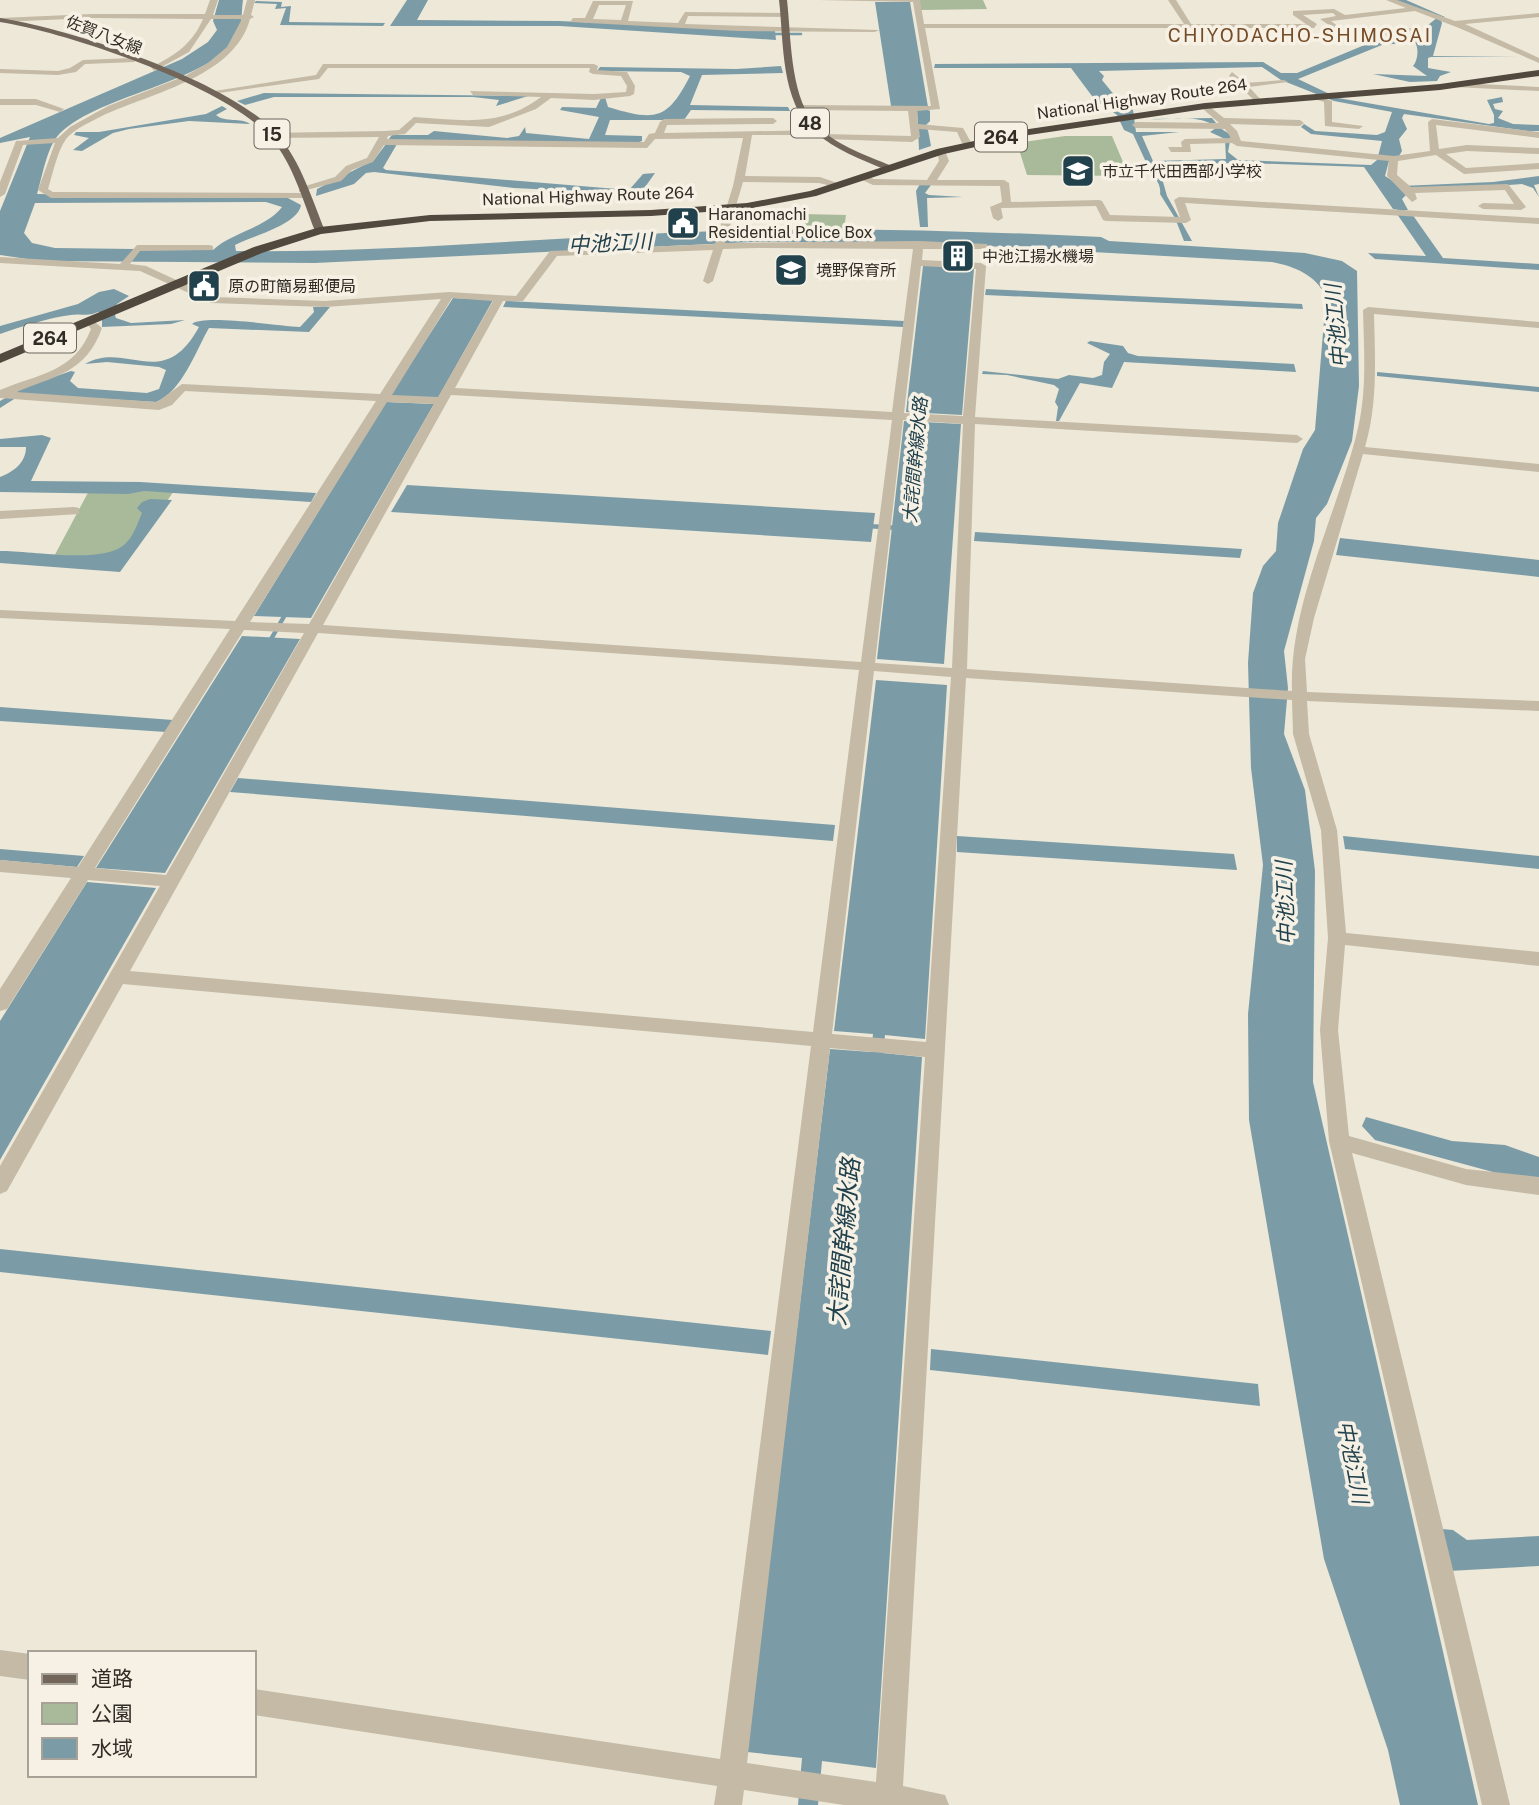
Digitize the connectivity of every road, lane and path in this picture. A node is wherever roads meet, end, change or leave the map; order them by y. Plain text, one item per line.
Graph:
1 (214, 0) edge
2 (251, 0) edge
3 (783, 0) edge
4 (823, 0) edge
5 (890, 0) edge
6 (898, 0) edge
7 (916, 0) edge
8 (1172, 0) edge
9 (1390, 0) edge
10 (1412, 10) junction
11 (785, 15) junction
12 (1539, 15) edge
13 (1362, 16) junction
14 (208, 17) junction
15 (249, 17) junction
16 (1345, 18) junction
17 (0, 20) edge
18 (573, 20) dead end
19 (588, 21) junction
20 (624, 23) junction
21 (1453, 23) junction
22 (681, 26) junction
23 (922, 26) junction
24 (1189, 26) junction
25 (1335, 27) dead end
26 (1412, 30) dead end
27 (1395, 32) junction
28 (787, 34) junction
29 (876, 34) dead end
30 (1363, 36) dead end
31 (132, 60) junction
32 (1539, 61) edge
33 (561, 66) junction
34 (155, 69) junction
35 (3, 71) edge
36 (593, 72) junction
37 (1539, 73) edge
38 (1232, 74) dead end
39 (541, 77) dead end
40 (182, 79) junction
41 (531, 82) dead end
42 (583, 82) dead end
43 (1284, 82) dead end
44 (1245, 85) junction
45 (1458, 85) junction
46 (573, 88) dead end
47 (1539, 89) edge
48 (212, 92) junction
49 (473, 93) dead end
50 (511, 93) junction
51 (554, 95) junction
52 (1320, 96) junction
53 (1258, 101) junction
54 (0, 102) edge
55 (1205, 106) junction
56 (800, 107) junction
57 (60, 109) dead end
58 (912, 109) junction
59 (1283, 112) dead end
60 (1137, 120) junction
61 (808, 121) junction
62 (1285, 122) junction
63 (1300, 123) dead end
64 (1219, 124) junction
65 (920, 126) junction
66 (1359, 126) dead end
67 (823, 134) junction
68 (273, 135) junction
69 (659, 135) junction
70 (1539, 135) edge
71 (748, 136) junction
72 (61, 140) junction
73 (387, 140) junction
74 (1235, 141) junction
75 (970, 144) junction
76 (1171, 149) dead end
77 (941, 151) junction
78 (1539, 151) edge
79 (1438, 152) junction
80 (1392, 159) junction
81 (1539, 166) edge
82 (889, 168) junction
83 (863, 178) junction
84 (739, 179) junction
85 (931, 182) junction
86 (837, 186) junction
87 (1407, 187) junction
88 (303, 193) junction
89 (0, 194) edge
90 (1413, 203) junction
91 (1007, 204) junction
92 (730, 208) junction
93 (1424, 212) junction
94 (998, 218) dead end
95 (1539, 221) edge
96 (320, 231) junction
97 (919, 244) junction
98 (721, 246) junction
99 (983, 246) dead end
100 (209, 248) dead end
101 (3, 262) edge
102 (917, 263) junction
103 (124, 265) junction
104 (708, 281) dead end
105 (177, 284) junction
106 (449, 295) junction
107 (498, 302) junction
108 (95, 319) junction
109 (1539, 324) edge
110 (0, 359) edge
111 (7, 396) edge
112 (447, 396) junction
113 (381, 398) junction
114 (896, 417) junction
115 (969, 421) junction
116 (1297, 439) dead end
117 (1359, 450) junction
118 (1539, 468) edge
119 (74, 511) dead end
120 (0, 515) edge
121 (0, 614) edge
122 (240, 625) junction
123 (316, 629) junction
124 (868, 667) junction
125 (958, 673) junction
126 (1299, 696) junction
127 (1539, 706) edge
128 (0, 866) edge
129 (81, 874) junction
130 (172, 881) junction
131 (1337, 938) junction
132 (1539, 959) edge
133 (117, 977) junction
134 (0, 1004) edge
135 (822, 1040) junction
136 (933, 1050) junction
137 (1339, 1141) junction
138 (0, 1185) edge
139 (1539, 1186) edge
140 (0, 1663) edge
141 (28, 1667) edge
142 (256, 1702) edge
143 (732, 1775) junction
144 (888, 1802) edge
145 (728, 1805) edge
146 (934, 1805) edge
147 (1496, 1805) edge

1 - 14 street
2 - 15 street
3 - 11 main road, 48
4 - 5 street
5 - 6 street
6 - 7 street
7 - 23 street
8 - 24 street
9 - 10 street
10 - 13 street
10 - 21 street
11 - 22 street
11 - 28 main road, 48
12 - 21 street
13 - 16 street
13 - 27 street
14 - 15 street
14 - 17 street
14 - 34 street
15 - 40 street
16 - 24 street
16 - 25 street
17 - 31 main road, 佐賀八女線 / 15
18 - 19 street
19 - 20 street
19 - 20 street
20 - 22 street
21 - 32 street
22 - 28 street
23 - 24 street
23 - 58 street
26 - 27 street
27 - 30 street
28 - 29 street
28 - 56 main road, 48
31 - 34 main road, 佐賀八女線 / 15
31 - 35 street
33 - 36 street
33 - 39 street
33 - 48 street
34 - 40 main road, 15
36 - 42 street
36 - 51 street
37 - 45 highway, National Highway Route 264 / 264
38 - 44 street
40 - 48 main road, 15
40 - 72 street
41 - 50 street
43 - 44 street
44 - 53 street
45 - 47 street
45 - 52 highway, National Highway Route 264 / 264
46 - 51 street
48 - 68 main road, 15
49 - 50 street
50 - 51 street
51 - 73 street
52 - 53 highway, National Highway Route 264 / 264
52 - 66 street
53 - 55 highway, National Highway Route 264 / 264
54 - 57 street
55 - 60 highway, National Highway Route 264 / 264
55 - 64 street
56 - 58 street
56 - 61 main road, 48
58 - 65 street
59 - 62 street
60 - 64 street
60 - 75 highway, National Highway Route 264 / 264
61 - 67 main road, 48
61 - 69 street
62 - 63 street
62 - 64 street
64 - 74 street
65 - 67 street
65 - 75 street
67 - 71 street
67 - 82 main road, 48
68 - 73 street
68 - 88 main road, 15
69 - 71 street
69 - 73 street
70 - 79 street
71 - 84 street
72 - 88 street
72 - 89 street
73 - 88 street
74 - 76 street
74 - 80 street
75 - 77 highway, National Highway Route 264 / 264
77 - 82 highway, National Highway Route 264 / 264
77 - 85 street
78 - 79 street
79 - 80 street
79 - 81 street
80 - 87 street
82 - 83 highway, National Highway Route 264 / 264
83 - 85 street
83 - 86 highway, National Highway Route 264 / 264
84 - 86 street
84 - 92 street
85 - 91 street
86 - 92 highway, National Highway Route 264 / 264
87 - 90 street
87 - 90 street
88 - 96 main road, 15
90 - 93 street
91 - 93 street
91 - 94 street
92 - 96 highway, National Highway Route 264 / 264
92 - 98 street
93 - 95 street
96 - 105 highway, National Highway Route 264 / 264
97 - 98 street
97 - 99 street
97 - 102 street
98 - 104 street
98 - 107 street
100 - 103 street
101 - 103 street
102 - 114 street
102 - 115 street
103 - 105 street
105 - 106 street
105 - 108 highway, 264
106 - 107 street
106 - 113 street
107 - 112 street
108 - 110 highway, 264
108 - 111 street
109 - 117 street
111 - 113 street
112 - 113 street
112 - 114 street
112 - 123 street
113 - 122 street
114 - 115 street
114 - 124 street
115 - 116 street
115 - 125 street
117 - 118 street
117 - 126 street
119 - 120 street
121 - 122 street
122 - 123 street
122 - 129 street
123 - 124 street
123 - 130 street
124 - 125 street
124 - 135 street
125 - 126 street
125 - 136 street
126 - 127 street
126 - 131 street
128 - 129 street
129 - 130 street
129 - 134 street
130 - 133 street
131 - 132 street
131 - 137 street
133 - 135 street
133 - 138 street
135 - 136 street
135 - 143 street
136 - 144 street
137 - 139 street
137 - 147 street
140 - 141 street
142 - 143 street
143 - 144 street
143 - 145 street
144 - 146 street

